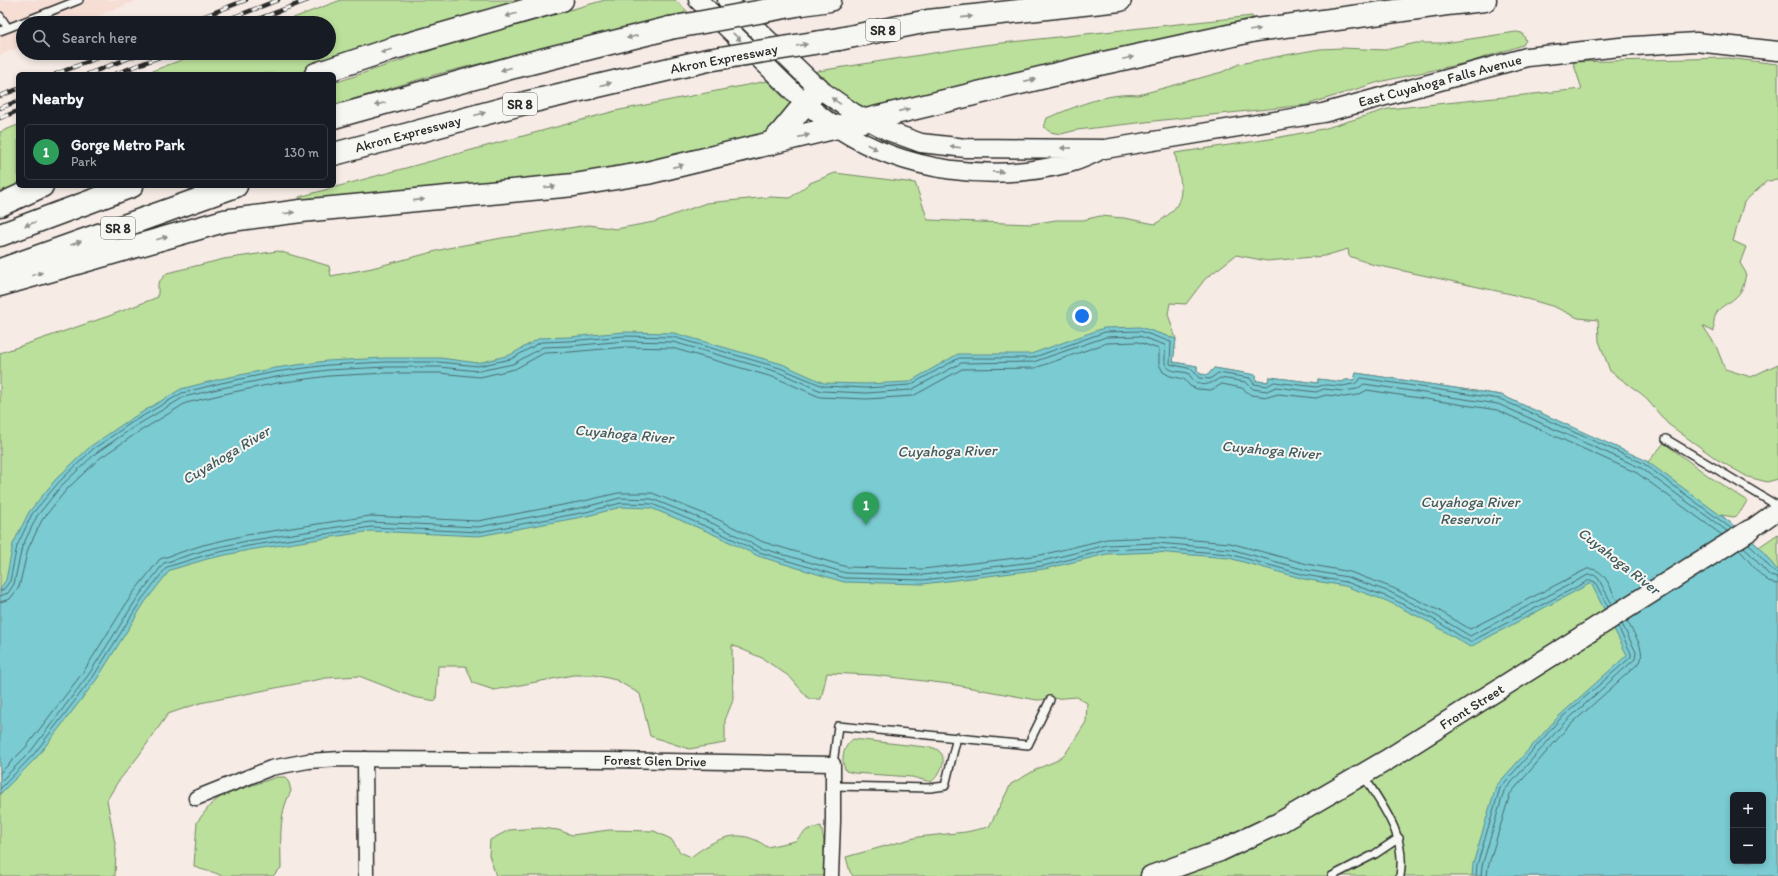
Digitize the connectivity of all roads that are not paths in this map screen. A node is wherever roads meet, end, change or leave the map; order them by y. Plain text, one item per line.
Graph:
1 (78, 0) edge
2 (562, 0) edge
3 (698, 0) edge
4 (727, 0) edge
5 (830, 0) edge
6 (1120, 0) edge
7 (1485, 0) edge
8 (0, 16) edge
9 (38, 16) edge
10 (16, 25) edge
11 (8, 28) junction
12 (0, 31) edge
13 (1778, 51) edge
14 (322, 72) edge
15 (812, 96) junction
16 (336, 116) edge
17 (860, 116) junction
18 (838, 128) junction
19 (770, 144) junction
20 (1105, 149) junction
21 (336, 153) edge
22 (38, 188) edge
23 (127, 188) edge
24 (230, 188) edge
25 (0, 205) edge
26 (0, 235) edge
27 (0, 270) edge
28 (0, 285) edge
29 (1666, 439) dead end
30 (1778, 506) edge
31 (1778, 510) edge
32 (1750, 530) joint
33 (1050, 700) dead end
34 (956, 737) junction
35 (366, 759) junction
36 (833, 764) junction
37 (1362, 774) junction
38 (833, 786) junction
39 (196, 798) dead end
40 (1399, 838) junction
41 (366, 876) edge
42 (831, 876) edge
43 (1152, 876) edge
44 (1332, 876) edge
45 (1400, 876) edge

1 - 9 lane
2 -> 14 highway
3 -> 15 street
4 - 15 street
5 -> 16 highway, bridge
21 -> 6 highway, Akron Expressway / SR 8, bridge
17 -> 7 highway
8 - 11 lane
10 - 11 lane
11 - 12 lane
13 - 20 street, East Cuyahoga Falls Avenue
17 -> 15 street, East Cuyahoga Falls Avenue
15 - 18 street, East Cuyahoga Falls Avenue
15 - 19 highway
17 - 18 highway
20 -> 17 street, East Cuyahoga Falls Avenue
19 -> 18 highway
18 -> 20 street, East Cuyahoga Falls Avenue
28 -> 19 highway
22 - 25 highway
23 -> 26 highway, SR 8
27 -> 24 highway, SR 8
29 - 30 lane
31 - 32 street, Front Street
32 - 37 main road, Front Street
33 - 34 lane
34 - 36 lane
34 - 38 lane
35 - 36 street, Forest Glen Drive
35 - 39 street, Forest Glen Drive
35 - 41 street
36 - 38 street
37 - 40 lane
37 - 43 main road, Front Street
38 - 42 street
40 - 44 lane
40 - 45 lane

